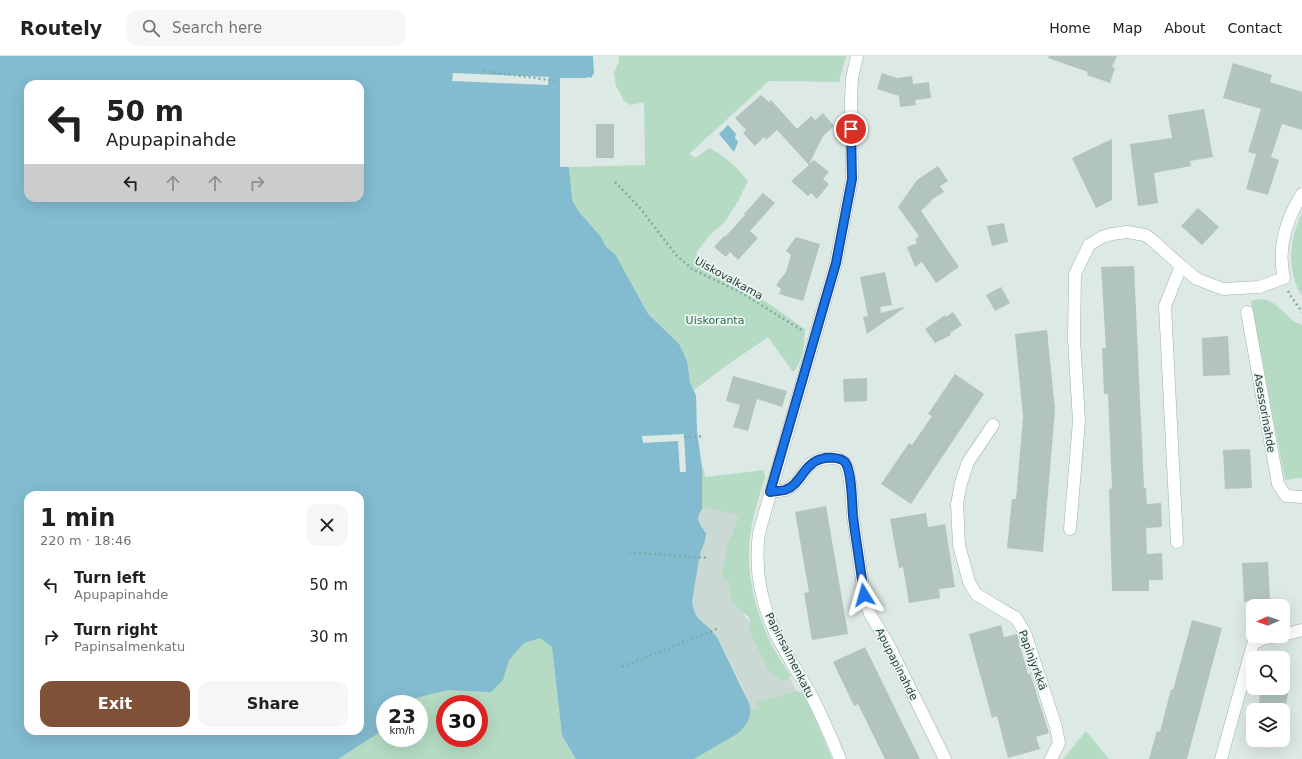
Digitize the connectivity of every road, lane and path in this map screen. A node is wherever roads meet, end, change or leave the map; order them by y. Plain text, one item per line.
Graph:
1 (857, 56) edge
2 (484, 71) dead end
3 (557, 80) dead end
4 (615, 182) dead end
5 (1302, 194) edge
6 (1181, 266) junction
7 (1284, 278) junction
8 (1247, 312) dead end
9 (1302, 312) edge
10 (814, 340) junction
11 (993, 425) dead end
12 (704, 436) dead end
13 (684, 437) dead end
14 (770, 492) junction
15 (1302, 497) edge
16 (1070, 529) dead end
17 (1177, 542) dead end
18 (629, 552) dead end
19 (709, 558) dead end
20 (719, 628) dead end
21 (1302, 630) edge
22 (1290, 633) edge
23 (1255, 643) edge
24 (622, 667) dead end
25 (840, 759) edge
26 (945, 759) edge
27 (1051, 759) edge
28 (1221, 759) edge

1 - 10 street, Papinsalmenkatu
2 - 3 path
4 - 10 path, Uiskovalkama
5 - 7 street
6 - 7 street
6 - 16 street
6 - 17 street
7 - 9 path
8 - 15 street, Asessorinahde
10 - 14 street, Papinsalmenkatu
11 - 27 street, Papinjyrkkä
12 - 13 path
14 - 25 street, Papinsalmenkatu
14 - 26 street, Apupapinahde
18 - 19 path
20 - 24 path
21 - 22 street
23 - 28 street

